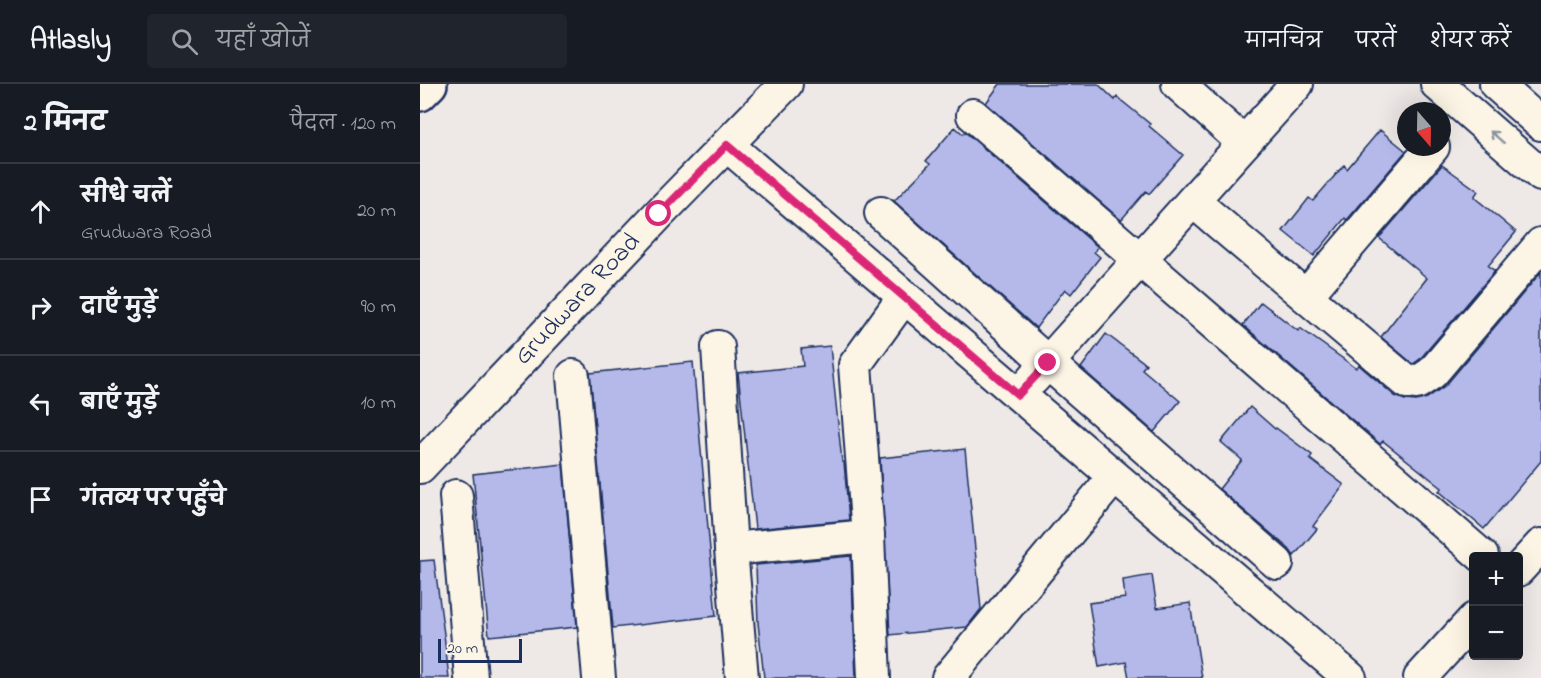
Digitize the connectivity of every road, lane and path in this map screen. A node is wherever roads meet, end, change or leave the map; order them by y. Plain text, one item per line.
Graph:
1 (430, 84) edge
2 (786, 84) edge
3 (1178, 84) edge
4 (1297, 84) edge
5 (1437, 84) edge
6 (1496, 84) edge
7 (420, 94) edge
8 (973, 116) dead end
9 (1541, 124) edge
10 (1244, 143) junction
11 (727, 145) junction
12 (1425, 156) edge
13 (1541, 176) edge
14 (1193, 201) junction
15 (881, 213) dead end
16 (1541, 244) edge
17 (1140, 260) junction
18 (1306, 296) junction
19 (904, 297) junction
20 (718, 347) dead end
21 (1048, 363) junction
22 (573, 376) dead end
23 (1018, 395) junction
24 (420, 467) edge
25 (1114, 477) junction
26 (456, 496) dead end
27 (868, 536) junction
28 (1541, 546) edge
29 (731, 549) junction
30 (1477, 552) edge
31 (1277, 563) dead end
32 (1523, 565) edge
33 (1469, 623) edge
34 (471, 678) edge
35 (599, 678) edge
36 (742, 678) edge
37 (874, 678) edge
38 (948, 678) edge
39 (1350, 678) edge
40 (1420, 678) edge

1 - 7 highway
2 - 11 street, Grudwara Road
3 - 10 street
4 - 10 street
13 -> 5 street
6 - 9 street
8 - 17 street
10 - 14 street
11 - 19 street
11 - 24 street, Grudwara Road
12 - 18 street
14 - 17 street
14 - 18 street
15 - 21 street
16 - 18 street
17 - 21 street
17 - 30 street
19 - 23 street
19 - 27 street
20 - 29 street
21 - 23 street
21 - 31 street
22 - 35 street
23 - 25 street
25 - 38 street
25 - 39 street
26 - 34 street
27 - 29 street
27 - 37 street
28 - 32 street
29 - 36 street
33 - 40 street

